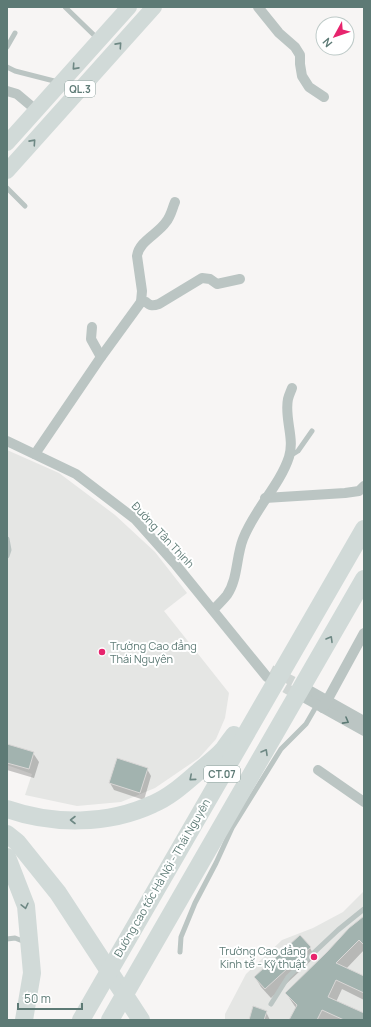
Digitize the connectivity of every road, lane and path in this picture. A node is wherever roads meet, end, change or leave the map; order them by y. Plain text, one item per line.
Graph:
1 (66, 7) edge
2 (129, 7) edge
3 (154, 7) edge
4 (258, 7) edge
5 (15, 33) dead end
6 (99, 40) junction
7 (7, 47) edge
8 (7, 67) edge
9 (61, 82) junction
10 (7, 91) edge
11 (324, 97) dead end
12 (36, 110) junction
13 (7, 143) edge
14 (7, 172) edge
15 (7, 188) edge
16 (175, 202) dead end
17 (25, 206) dead end
18 (240, 279) dead end
19 (141, 302) junction
20 (92, 328) dead end
21 (101, 357) junction
22 (292, 388) dead end
23 (312, 431) dead end
24 (7, 441) edge
25 (34, 454) junction
26 (289, 456) junction
27 (364, 486) edge
28 (265, 498) junction
29 (364, 528) edge
30 (7, 539) edge
31 (7, 556) edge
32 (364, 579) edge
33 (212, 610) junction
34 (364, 633) edge
35 (269, 674) tunnel mouth
36 (305, 693) tunnel mouth
37 (322, 704) junction
38 (364, 721) edge
39 (364, 731) edge
40 (318, 770) dead end
41 (364, 802) edge
42 (7, 809) edge
43 (7, 834) edge
44 (7, 857) edge
45 (203, 858) junction
46 (12, 885) edge
47 (364, 909) edge
48 (7, 939) edge
49 (30, 944) junction
50 (180, 952) dead end
51 (271, 1004) dead end
52 (140, 1018) edge
53 (24, 1020) edge
54 (81, 1020) edge
55 (110, 1020) edge
56 (119, 1020) edge

1 - 6 lane
2 - 6 highway, QL.3
14 -> 3 highway, QL.3
4 - 11 street
5 - 7 lane
6 -> 9 highway, QL.3
8 - 9 lane
9 - 12 highway, QL.3
10 - 12 street
12 - 13 highway, QL.3
15 - 17 lane
16 - 19 street
18 - 19 street
19 - 21 street
20 - 21 street
21 - 25 street
22 - 26 street
23 - 26 lane
24 - 25 street, Đường Tân Thịnh
25 - 33 street, Đường Tân Thịnh
26 - 28 street
27 - 28 street
28 - 33 street
29 -> 42 highway
29 - 54 highway, Đường cao tốc Hà Nội - Thái Nguyên / CT.07
30 - 31 lane
45 -> 32 highway, CT.07
33 - 35 street, Đường Tân Thịnh
34 - 37 street
36 - 37 street
37 - 38 street
37 -> 39 street
37 - 50 lane
40 - 41 street
43 - 52 highway
44 - 46 highway
45 - 55 highway, CT.07
45 - 56 highway
46 -> 49 highway
47 - 51 lane
48 - 49 lane
49 - 53 highway

